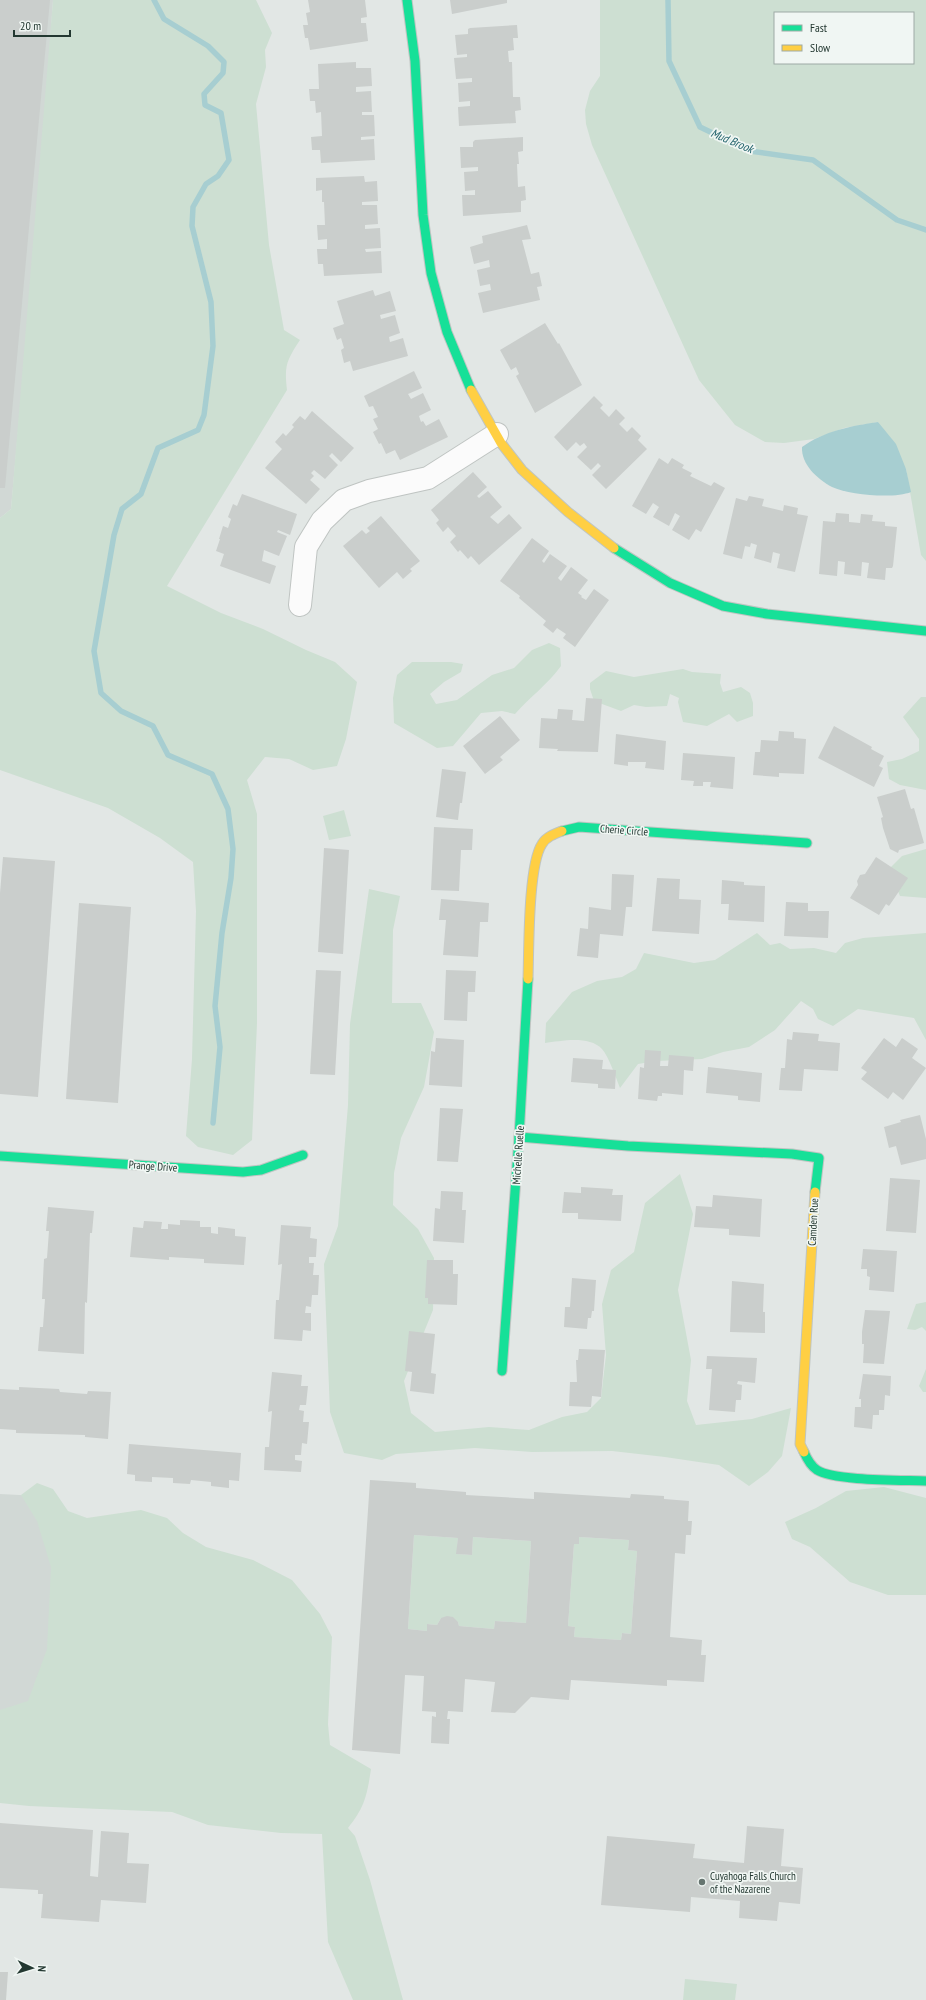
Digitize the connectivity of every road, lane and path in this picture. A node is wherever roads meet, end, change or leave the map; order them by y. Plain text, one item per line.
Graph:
1 (408, 0) edge
2 (497, 434) junction
3 (300, 605) dead end
4 (926, 631) edge
5 (807, 843) dead end
6 (530, 939) joint
7 (519, 1137) junction
8 (303, 1155) dead end
9 (0, 1156) edge
10 (502, 1371) dead end
11 (926, 1481) edge

1 - 2 street
2 - 3 street
2 - 4 street
5 - 6 street, Cherie Circle
6 - 7 street, Michelle Ruelle
7 - 10 street, Michelle Ruelle
7 - 11 street, Camden Rue
8 - 9 street, Prange Drive

